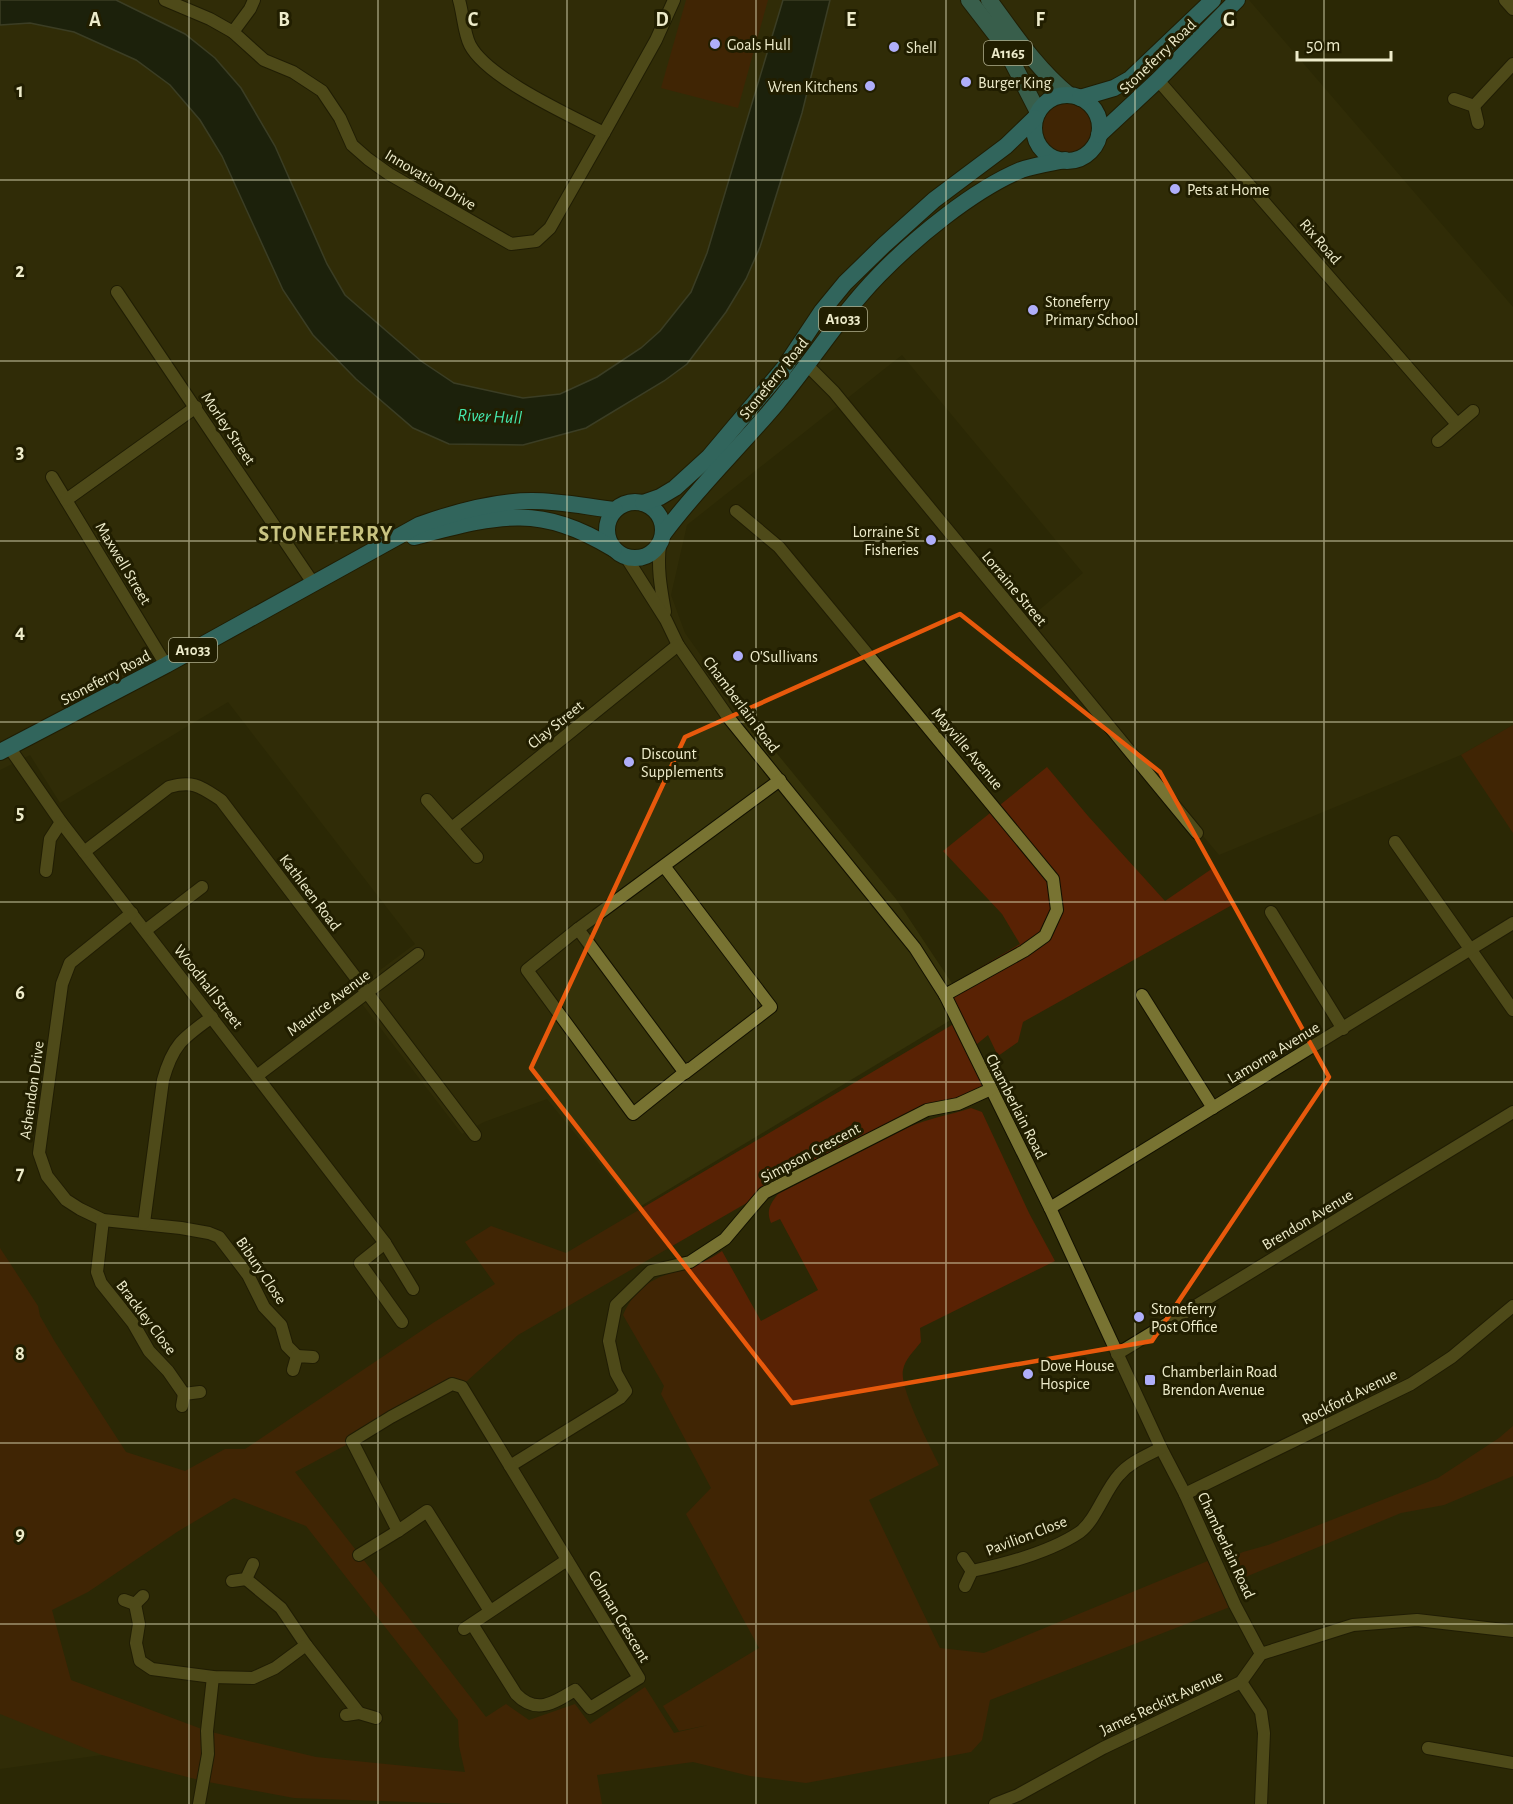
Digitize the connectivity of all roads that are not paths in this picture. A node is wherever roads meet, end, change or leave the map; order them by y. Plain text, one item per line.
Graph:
1 (165, 0) edge
2 (254, 0) edge
3 (459, 0) edge
4 (674, 0) edge
5 (969, 0) edge
6 (989, 0) edge
7 (1213, 0) edge
8 (1237, 0) edge
9 (1505, 0) edge
10 (1513, 9) edge
11 (233, 32) junction
12 (1513, 64) edge
13 (1158, 80) junction
14 (1075, 97) junction
15 (1454, 99) dead end
16 (1474, 106) junction
17 (1037, 115) junction
18 (1478, 123) dead end
19 (604, 133) junction
20 (1099, 135) junction
21 (1065, 160) junction
22 (117, 292) dead end
23 (807, 365) junction
24 (196, 407) junction
25 (1473, 411) dead end
26 (1457, 424) junction
27 (1438, 441) dead end
28 (52, 477) dead end
29 (66, 500) junction
30 (643, 503) junction
31 (615, 510) junction
32 (736, 511) dead end
33 (662, 539) junction
34 (384, 545) junction
35 (620, 553) junction
36 (313, 583) junction
37 (666, 620) junction
38 (678, 645) junction
39 (166, 665) junction
40 (5, 749) edge
41 (780, 780) junction
42 (427, 800) dead end
43 (61, 822) junction
44 (452, 828) junction
45 (1197, 833) dead end
46 (1395, 842) dead end
47 (84, 852) junction
48 (477, 857) dead end
49 (664, 866) junction
50 (46, 871) dead end
51 (202, 887) dead end
52 (1271, 912) dead end
53 (132, 913) junction
54 (1513, 923) edge
55 (578, 929) junction
56 (146, 930) junction
57 (1471, 948) junction
58 (418, 954) dead end
59 (368, 993) junction
60 (945, 994) junction
61 (1142, 994) dead end
62 (1513, 1010) edge
63 (212, 1017) junction
64 (1343, 1029) junction
65 (689, 1069) junction
66 (258, 1075) junction
67 (991, 1089) junction
68 (1213, 1108) junction
69 (1513, 1112) edge
70 (475, 1135) dead end
71 (1050, 1208) junction
72 (103, 1220) junction
73 (144, 1223) junction
74 (385, 1243) junction
75 (413, 1289) dead end
76 (1513, 1306) edge
77 (402, 1322) dead end
78 (1117, 1354) junction
79 (297, 1356) junction
80 (313, 1357) dead end
81 (293, 1370) dead end
82 (200, 1392) dead end
83 (1161, 1448) junction
84 (510, 1466) junction
85 (1185, 1494) junction
86 (398, 1531) junction
87 (359, 1555) dead end
88 (963, 1558) dead end
89 (567, 1560) junction
90 (253, 1564) dead end
91 (972, 1571) junction
92 (246, 1579) junction
93 (232, 1581) dead end
94 (965, 1586) dead end
95 (134, 1600) dead end
96 (490, 1611) junction
97 (1513, 1631) edge
98 (306, 1645) junction
99 (1261, 1654) junction
100 (213, 1677) junction
101 (1241, 1682) junction
102 (359, 1713) junction
103 (346, 1715) dead end
104 (376, 1718) dead end
105 (1444, 1737) dead end
106 (1428, 1748) dead end
107 (1441, 1750) junction
108 (1513, 1763) edge
109 (200, 1804) edge
110 (995, 1804) edge
111 (1261, 1804) edge

1 - 11 street, Innovation Drive
2 - 11 street
3 - 19 street
4 - 19 street, Innovation Drive
5 - 17 main road, A1165
6 - 14 main road, A1165
7 - 14 highway, Stoneferry Road
8 - 13 highway, Stoneferry Road
9 - 10 street
11 - 19 street, Innovation Drive
12 - 16 street
13 - 20 highway, Stoneferry Road
13 - 26 street, Rix Road
14 - 17 highway
14 - 20 highway
15 - 16 street
16 - 18 street
17 - 21 highway
17 - 30 highway, Stoneferry Road / A1033
20 - 21 highway
21 - 23 highway, Stoneferry Road / A1033
22 - 24 street, Morley Street
23 - 33 highway, Stoneferry Road / A1033
23 - 45 street, Lorraine Street
24 - 29 street
24 - 36 street, Morley Street
25 - 26 street
26 - 27 street
28 - 29 street, Maxwell Street
29 - 39 street, Maxwell Street
30 - 31 highway
30 - 33 highway
31 - 34 highway, Stoneferry Road / A1033
31 - 35 highway
32 - 60 street, Mayville Avenue
33 - 35 highway
33 - 37 street, Chamberlain Road
34 - 35 highway, Stoneferry Road / A1033
34 - 36 highway, Stoneferry Road / A1033
35 - 37 street, Chamberlain Road
36 - 39 highway, Stoneferry Road / A1033
37 - 38 street, Chamberlain Road
38 - 41 street, Chamberlain Road
38 - 44 street, Clay Street
39 - 40 highway, Stoneferry Road / A1033
40 - 43 street, Woodhall Street
41 - 49 street
41 - 60 street, Chamberlain Road
42 - 44 street
43 - 47 street, Woodhall Street
43 - 50 street
44 - 48 street
46 - 57 street
47 - 53 street, Woodhall Street
47 - 59 street, Kathleen Road
49 - 55 street
49 - 65 street
51 - 56 street
52 - 64 street
53 - 56 street, Woodhall Street
53 - 72 street, Ashendon Drive
54 - 57 street, Lamorna Avenue
55 - 65 street
55 - 65 street
56 - 63 street, Woodhall Street
57 - 62 street
57 - 64 street, Lamorna Avenue
58 - 59 street, Maurice Avenue
59 - 66 street, Maurice Avenue
59 - 70 street, Kathleen Road
60 - 67 street, Chamberlain Road
61 - 68 street
63 - 66 street, Woodhall Street
63 - 73 street
64 - 68 street, Lamorna Avenue
66 - 74 street, Woodhall Street
67 - 71 street, Chamberlain Road
67 - 84 street, Simpson Crescent
68 - 71 street, Lamorna Avenue
69 - 78 street, Brendon Avenue
71 - 78 street, Chamberlain Road
72 - 73 street, Ashendon Drive
72 - 82 street, Brackley Close
73 - 79 street, Bibury Close
74 - 75 street, Woodhall Street
74 - 77 street
76 - 85 street, Rockford Avenue
78 - 83 street, Chamberlain Road
79 - 80 street
79 - 81 street
83 - 85 street, Chamberlain Road
83 - 91 street, Pavilion Close
84 - 86 street, Colman Crescent
84 - 89 street, Colman Crescent
85 - 99 street, Chamberlain Road
86 - 87 street
86 - 96 street
88 - 91 street, Pavilion Close
89 - 96 street, Colman Crescent
89 - 96 street, Colman Crescent
90 - 92 street
91 - 94 street, Pavilion Close
92 - 93 street
92 - 98 street
95 - 100 street
97 - 99 street
98 - 100 street
98 - 102 street
99 - 101 street, James Reckitt Avenue
100 - 109 street
101 - 110 street, James Reckitt Avenue
101 - 111 street
102 - 103 street
102 - 104 street
105 - 107 street
106 - 107 street
107 - 108 street

